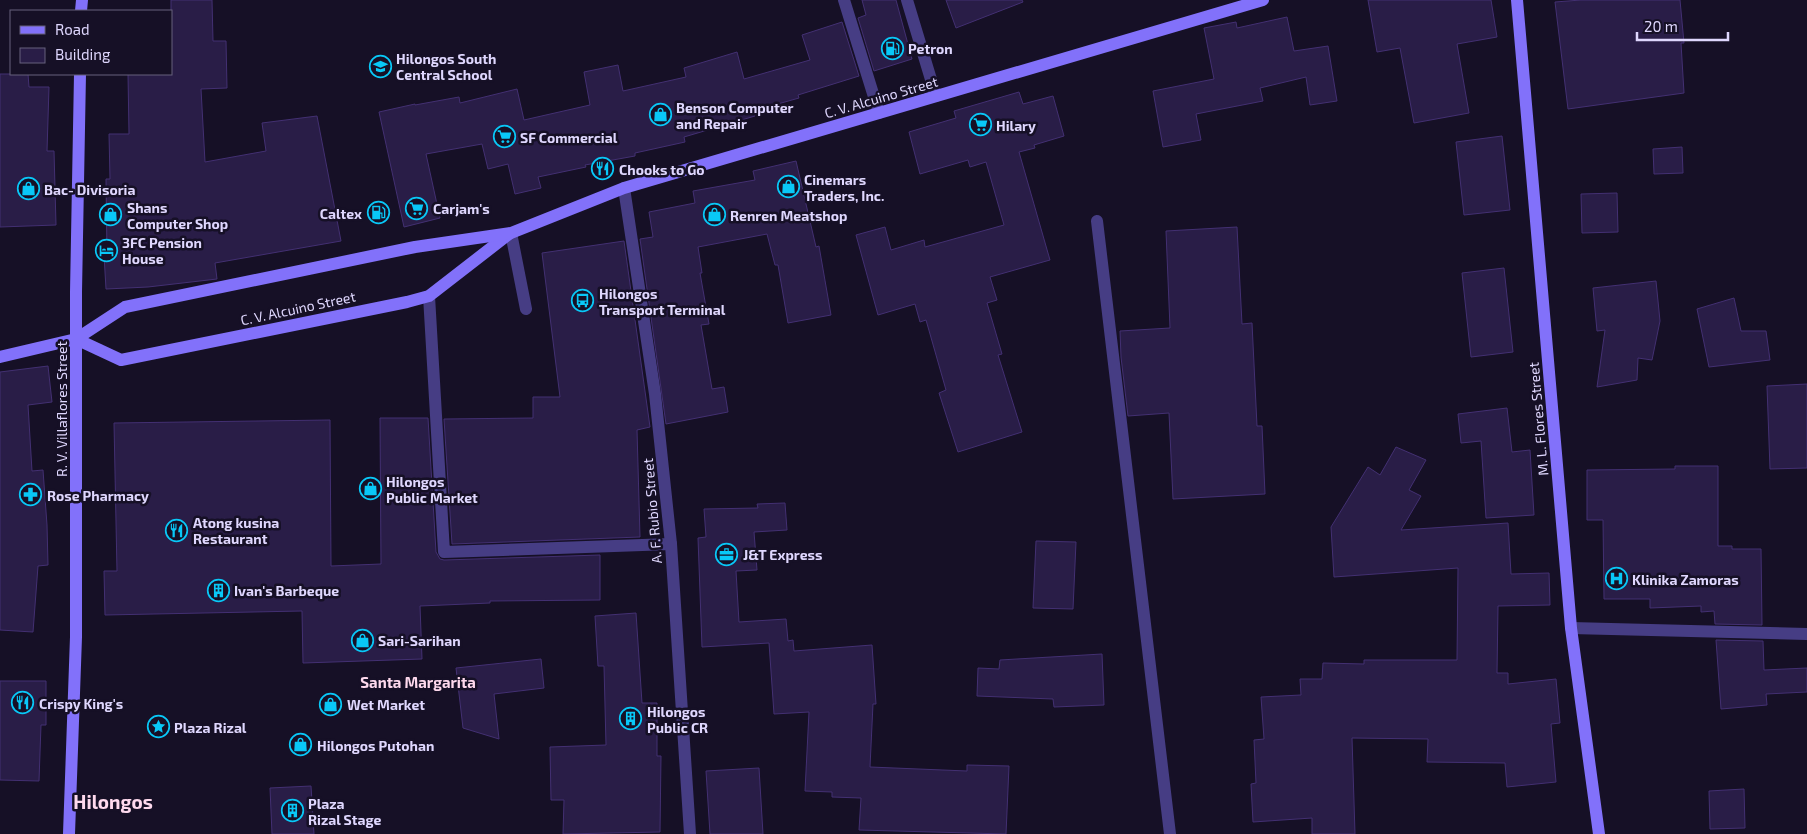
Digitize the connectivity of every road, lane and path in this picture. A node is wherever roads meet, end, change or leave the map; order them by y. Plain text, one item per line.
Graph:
1 (844, 0) edge
2 (907, 0) edge
3 (1263, 0) edge
4 (1517, 0) edge
5 (80, 75) edge
6 (936, 96) junction
7 (880, 113) junction
8 (624, 188) junction
9 (1097, 221) dead end
10 (511, 233) junction
11 (429, 296) junction
12 (526, 309) dead end
13 (76, 339) junction
14 (0, 357) edge
15 (671, 544) junction
16 (1571, 628) junction
17 (1807, 634) edge
18 (69, 834) edge
19 (690, 834) edge
20 (1170, 834) edge
21 (1599, 834) edge

1 - 7 street
2 - 6 street
3 - 6 street, C. V. Alcuino Street
4 - 16 street, M. L. Flores Street
5 - 13 street, R. V. Villaflores Street
6 - 7 street, C. V. Alcuino Street
7 - 8 street, C. V. Alcuino Street
8 - 10 street, C. V. Alcuino Street
8 - 15 street, A. F. Rubio Street
9 - 20 street
10 - 11 street, C. V. Alcuino Street
10 - 12 street
10 - 13 street, C. V. Alcuino Street
11 - 13 street, C. V. Alcuino Street
11 - 15 street
13 - 14 street, C. V. Alcuino Street
13 - 18 street, R. V. Villaflores Street
15 - 19 street, A. F. Rubio Street
16 - 17 street
16 - 21 street, M. L. Flores Street

